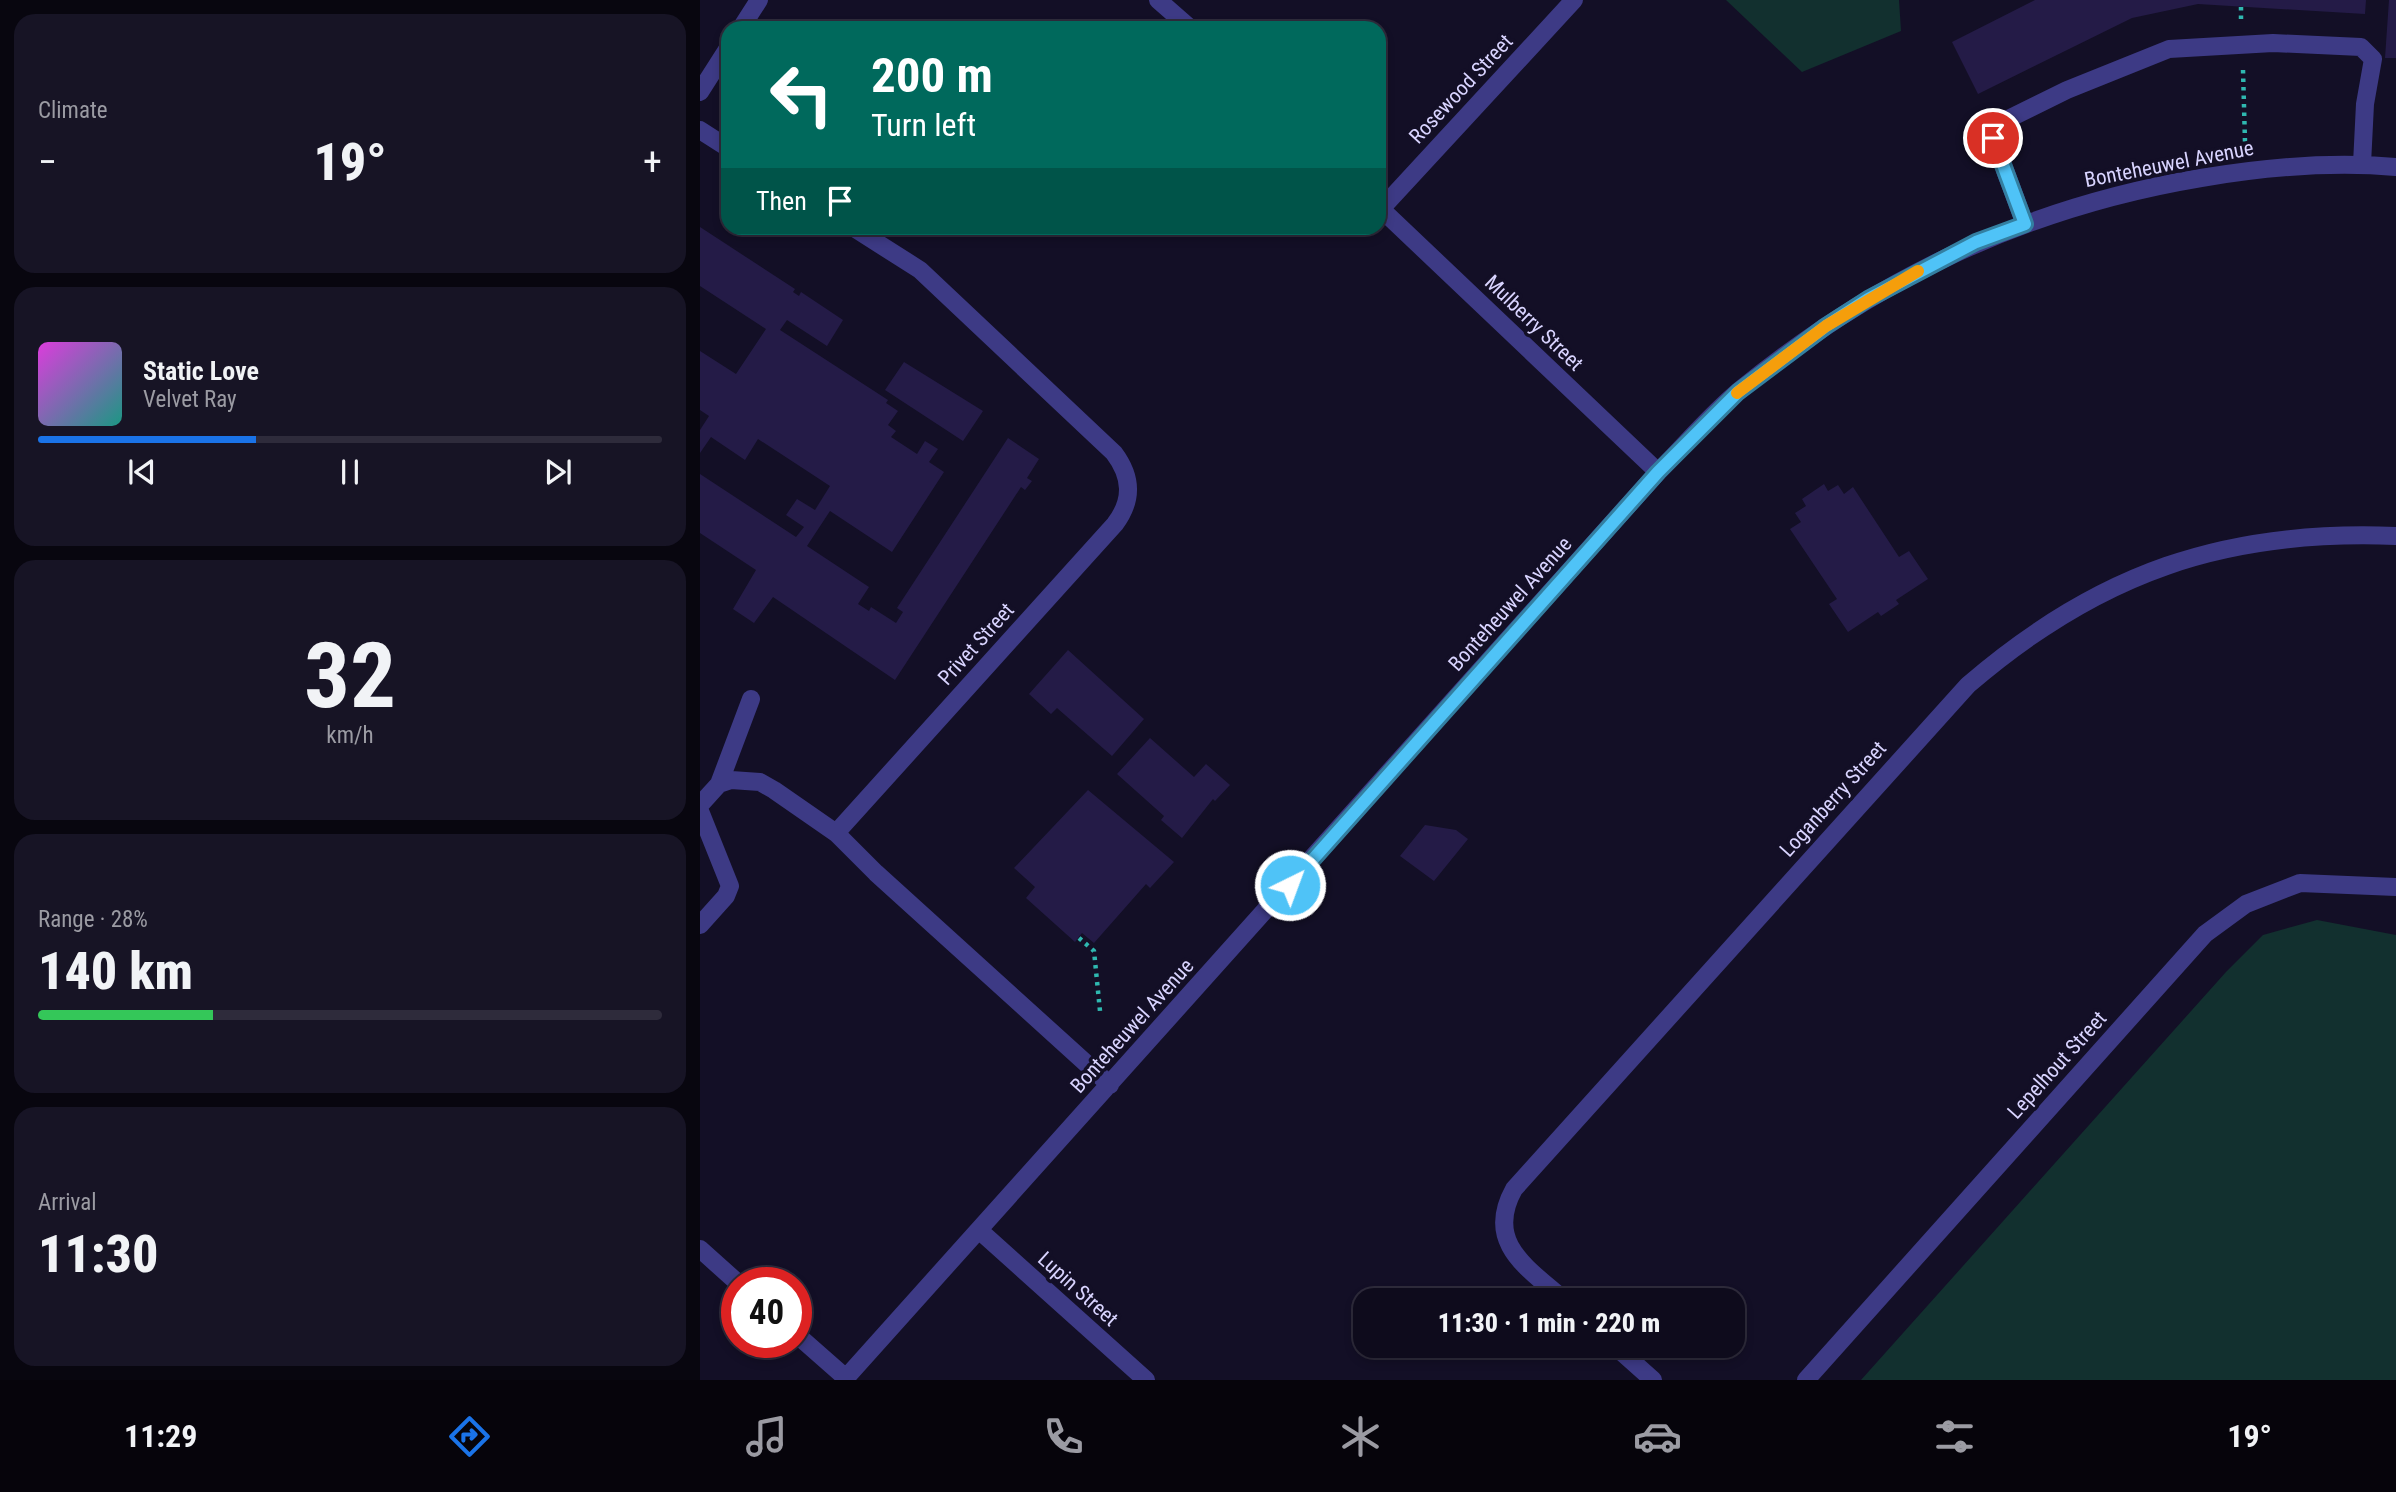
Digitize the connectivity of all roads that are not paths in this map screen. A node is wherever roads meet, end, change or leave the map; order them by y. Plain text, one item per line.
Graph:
1 (759, 0) edge
2 (1158, 0) edge
3 (1574, 0) edge
4 (746, 21) edge
5 (1182, 21) edge
6 (721, 59) edge
7 (700, 92) edge
8 (700, 130) edge
9 (721, 144) edge
10 (2362, 164) junction
11 (2396, 167) edge
12 (1386, 202) edge
13 (1386, 214) edge
14 (2025, 224) junction
15 (864, 235) edge
16 (1658, 472) junction
17 (2396, 536) edge
18 (751, 699) dead end
19 (719, 784) junction
20 (700, 804) edge
21 (700, 811) edge
22 (836, 833) junction
23 (2396, 887) edge
24 (700, 925) edge
25 (1110, 1085) junction
26 (980, 1231) junction
27 (700, 1249) edge
28 (721, 1268) edge
29 (1551, 1288) edge
30 (812, 1349) edge
31 (1628, 1358) edge
32 (845, 1379) edge
33 (1146, 1380) edge
34 (1653, 1380) edge
35 (1805, 1380) edge

1 - 4 street
2 - 5 street
3 - 12 street, Rosewood Street
6 - 7 street
8 - 9 street
10 - 11 street, Bonteheuwel Avenue
10 - 14 street, Bonteheuwel Avenue
10 - 14 street
13 - 16 street, Mulberry Street
14 - 16 street, Bonteheuwel Avenue
15 - 22 street, Privet Street
16 - 25 street, Bonteheuwel Avenue
17 - 29 street, Loganberry Street
18 - 19 street
19 - 20 street
19 - 22 street
21 - 24 street
22 - 25 street
23 - 35 street, Lepelhout Street
25 - 26 street, Bonteheuwel Avenue
26 - 32 street, Bonteheuwel Avenue
26 - 33 street, Lupin Street
27 - 28 street
30 - 32 street
31 - 34 street

